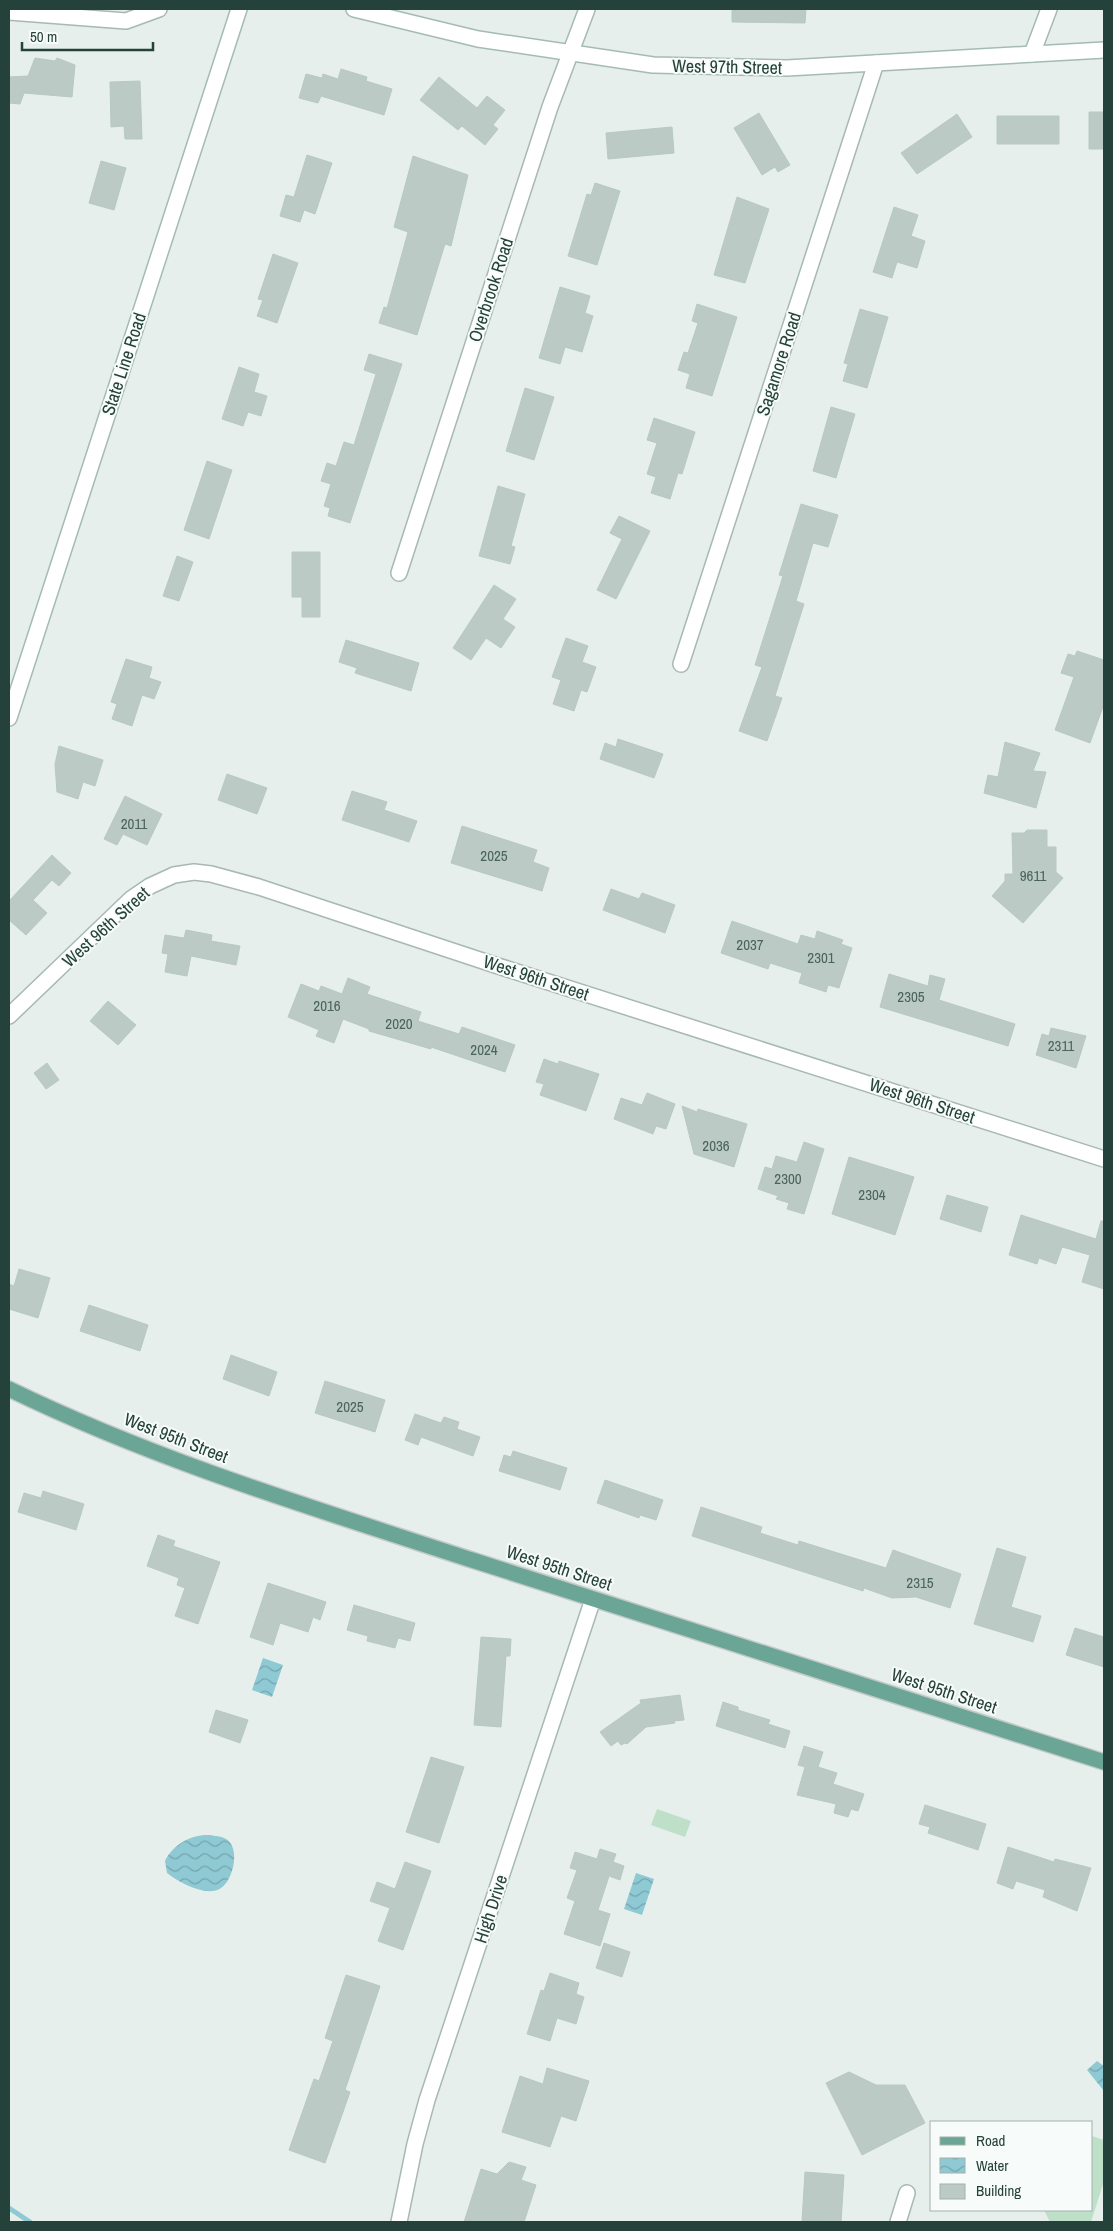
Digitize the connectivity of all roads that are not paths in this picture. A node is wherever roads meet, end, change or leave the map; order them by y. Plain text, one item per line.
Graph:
1 (159, 9) edge
2 (239, 9) edge
3 (354, 9) edge
4 (587, 9) edge
5 (1049, 9) edge
6 (9, 12) edge
7 (1104, 50) edge
8 (570, 54) junction
9 (1032, 54) junction
10 (876, 63) junction
11 (399, 572) dead end
12 (682, 664) dead end
13 (9, 718) edge
14 (9, 1016) edge
15 (1104, 1159) edge
16 (9, 1389) edge
17 (593, 1599) junction
18 (1104, 1762) edge
19 (907, 2193) dead end
20 (399, 2222) edge
21 (898, 2222) edge

1 - 6 street
2 - 13 street, State Line Road
3 - 8 street, West 97th Street
4 - 8 street, Overbrook Road
5 - 9 street
7 - 9 street, West 97th Street
8 - 10 street, West 97th Street
8 - 11 street, Overbrook Road
9 - 10 street, West 97th Street
10 - 12 street, Sagamore Road
14 - 15 street, West 96th Street
16 - 17 main road, West 95th Street
17 - 18 main road, West 95th Street
17 - 20 street, High Drive
19 - 21 street

